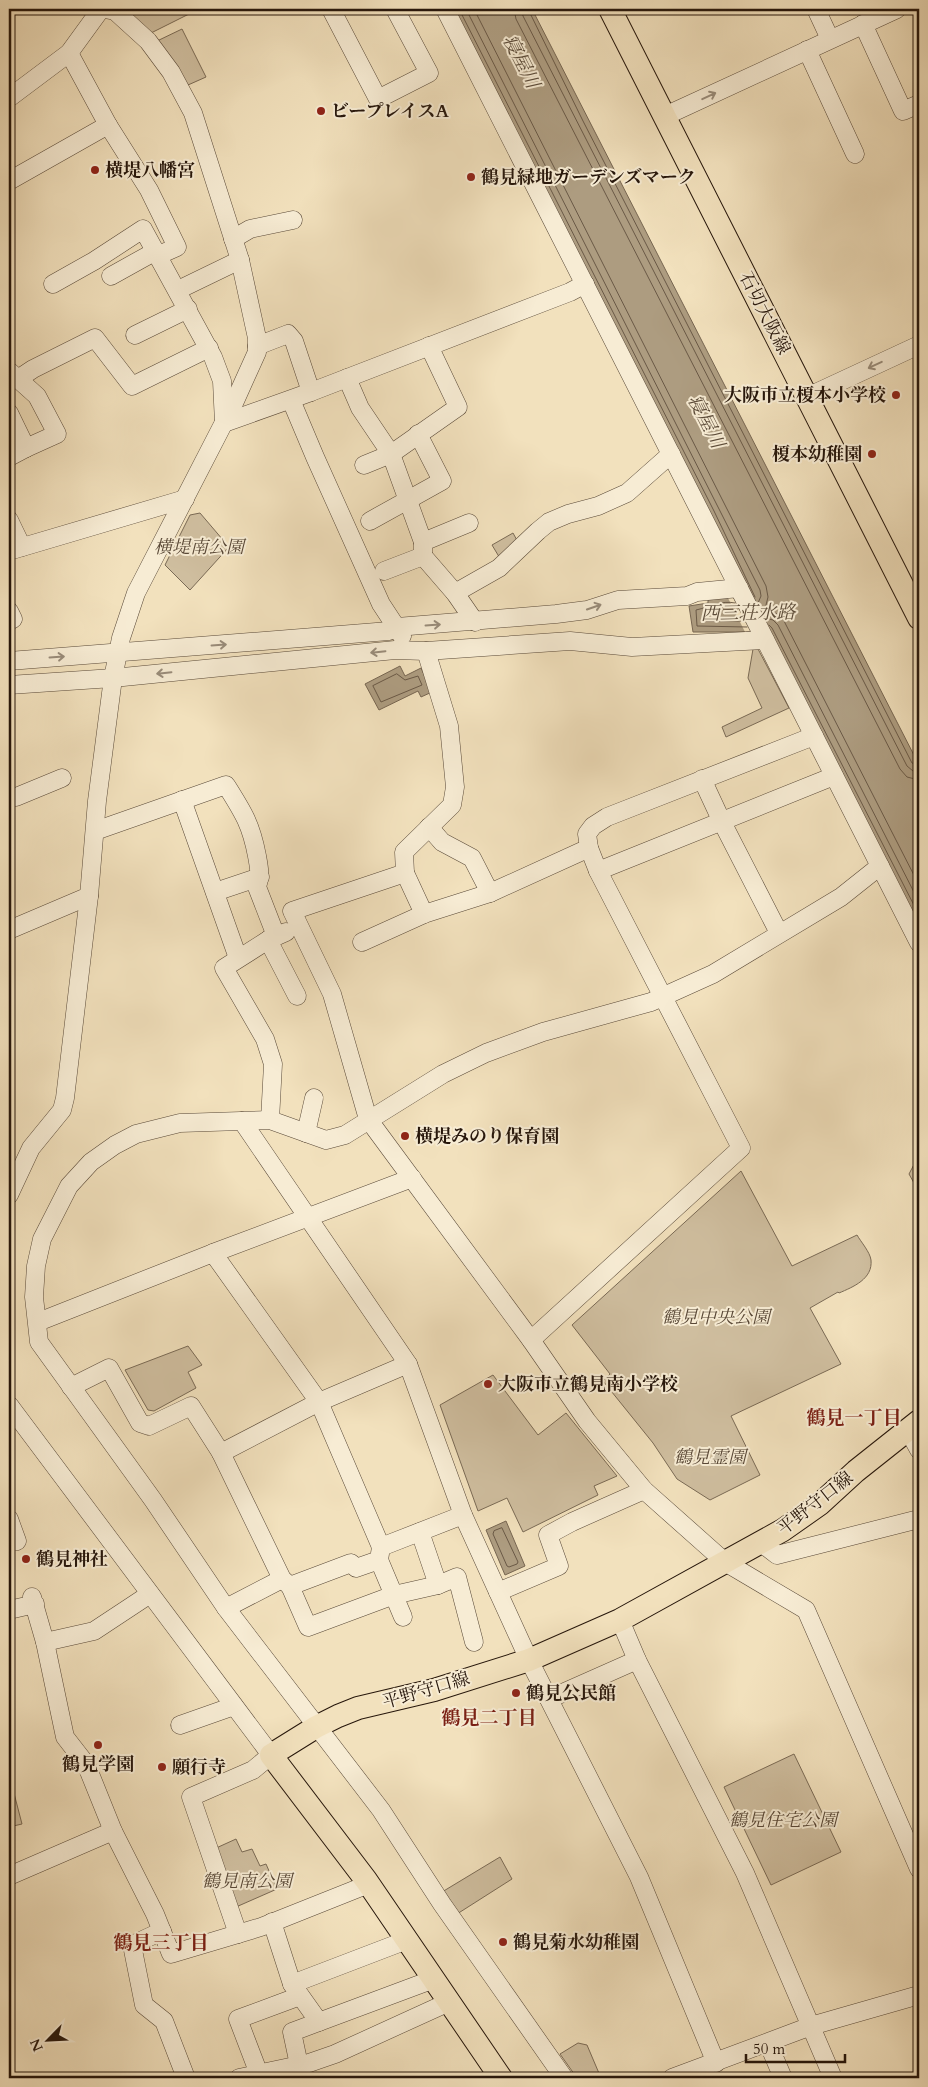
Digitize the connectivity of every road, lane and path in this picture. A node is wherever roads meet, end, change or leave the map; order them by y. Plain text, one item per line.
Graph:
1 (101, 9) edge
2 (105, 9) edge
3 (331, 9) edge
4 (395, 9) edge
5 (446, 9) edge
6 (610, 9) edge
7 (816, 9) edge
8 (897, 9) edge
9 (863, 24) junction
10 (830, 39) junction
11 (807, 50) junction
12 (69, 53) junction
13 (9, 98) edge
14 (919, 104) edge
15 (665, 116) junction
16 (108, 125) junction
17 (856, 154) dead end
18 (9, 180) edge
19 (293, 220) dead end
20 (233, 239) junction
21 (158, 253) junction
22 (240, 260) junction
23 (111, 276) dead end
24 (53, 284) dead end
25 (585, 284) junction
26 (178, 290) junction
27 (188, 309) junction
28 (135, 335) dead end
29 (919, 345) edge
30 (257, 346) junction
31 (430, 346) junction
32 (209, 348) junction
33 (13, 375) edge
34 (347, 378) junction
35 (311, 392) junction
36 (807, 397) junction
37 (291, 400) junction
38 (9, 413) edge
39 (224, 422) junction
40 (418, 434) junction
41 (26, 448) junction
42 (391, 454) junction
43 (671, 454) junction
44 (9, 457) edge
45 (364, 465) dead end
46 (184, 499) junction
47 (407, 499) junction
48 (9, 520) edge
49 (370, 521) dead end
50 (469, 523) dead end
51 (15, 549) edge
52 (423, 549) junction
53 (384, 571) dead end
54 (455, 593) junction
55 (741, 593) junction
56 (9, 611) edge
57 (919, 618) edge
58 (9, 621) edge
59 (475, 622) junction
60 (397, 627) junction
61 (762, 635) junction
62 (418, 651) junction
63 (117, 653) junction
64 (9, 661) edge
65 (113, 678) junction
66 (9, 685) edge
67 (814, 736) junction
68 (834, 776) junction
69 (62, 778) dead end
70 (702, 779) junction
71 (16, 796) edge
72 (182, 800) junction
73 (722, 822) junction
74 (429, 827) junction
75 (95, 831) junction
76 (588, 848) junction
77 (880, 866) junction
78 (598, 871) junction
79 (405, 873) junction
80 (260, 877) junction
81 (215, 892) junction
82 (490, 893) junction
83 (89, 896) junction
84 (424, 914) junction
85 (9, 930) edge
86 (302, 930) junction
87 (779, 933) junction
88 (272, 938) junction
89 (362, 942) dead end
90 (919, 943) edge
91 (238, 958) junction
92 (298, 996) dead end
93 (664, 996) junction
94 (314, 1098) dead end
95 (368, 1119) junction
96 (270, 1120) junction
97 (242, 1121) junction
98 (306, 1133) junction
99 (412, 1178) junction
100 (9, 1195) edge
101 (308, 1216) junction
102 (213, 1253) junction
103 (38, 1322) junction
104 (531, 1340) junction
105 (408, 1364) junction
106 (71, 1387) junction
107 (318, 1402) junction
108 (9, 1405) edge
109 (914, 1426) edge
110 (919, 1450) edge
111 (221, 1453) junction
112 (644, 1490) junction
113 (464, 1515) junction
114 (9, 1519) edge
115 (919, 1519) edge
116 (420, 1532) junction
117 (17, 1541) dead end
118 (760, 1542) junction
119 (380, 1554) junction
120 (725, 1562) junction
121 (286, 1583) junction
122 (438, 1585) junction
123 (498, 1592) junction
124 (150, 1594) junction
125 (394, 1595) junction
126 (226, 1608) junction
127 (9, 1610) edge
128 (403, 1617) dead end
129 (620, 1620) junction
130 (46, 1642) junction
131 (474, 1642) dead end
132 (529, 1660) junction
133 (637, 1660) junction
134 (549, 1699) junction
135 (234, 1706) junction
136 (180, 1726) dead end
137 (316, 1727) junction
138 (271, 1755) junction
139 (114, 1830) junction
140 (919, 1869) edge
141 (9, 1876) edge
142 (369, 1884) junction
143 (272, 1922) junction
144 (162, 1931) junction
145 (238, 1934) junction
146 (407, 1940) junction
147 (434, 1979) junction
148 (296, 1990) junction
149 (919, 1995) edge
150 (450, 2002) junction
151 (319, 2022) junction
152 (811, 2026) junction
153 (768, 2043) junction
154 (716, 2063) junction
155 (299, 2065) junction
156 (270, 2074) edge
157 (186, 2078) edge
158 (239, 2078) edge
159 (501, 2078) edge
160 (564, 2078) edge
161 (672, 2078) edge
162 (783, 2078) edge
163 (833, 2078) edge

1 - 12 street
2 - 20 street
3 - 4 street
5 - 25 street
6 - 15 main road, 石切大阪線
7 - 10 street
8 - 9 street
9 - 10 street
9 - 14 street
10 - 11 street
15 -> 11 street
11 - 17 street
12 - 13 street
12 - 16 street
15 - 36 main road, 石切大阪線
16 - 18 street
16 - 21 street
19 - 20 street
20 - 22 street
21 - 23 street
21 - 24 street
21 - 26 street
22 - 26 street
22 - 30 street
25 - 31 street
25 - 43 street
26 - 27 street
27 - 28 street
27 - 32 street
29 -> 36 street
30 - 35 street
30 - 39 street
31 - 34 street
31 - 40 street
32 - 33 street
32 - 39 street
33 - 41 street
34 - 35 street
34 - 42 street
35 - 37 street
36 - 57 main road, 石切大阪線
37 - 39 street
37 - 60 street
38 - 41 street
39 - 46 street
40 - 42 street
40 - 47 street
41 - 44 street
42 - 45 street
42 - 47 street
43 - 54 street
43 - 55 street
46 - 51 street
46 - 63 street
47 - 49 street
47 - 52 street
48 - 51 street
50 - 52 street
52 - 53 street
52 - 54 street
54 - 59 street
59 -> 55 street
55 - 61 street
56 - 58 street
60 -> 59 street
60 - 62 street
63 -> 60 street
61 - 62 street
61 - 67 street
62 -> 65 street
62 - 74 street
64 -> 63 street
63 - 65 street
65 - 66 street
65 - 75 street
67 - 68 street
67 - 70 street
68 - 73 street
68 - 77 street
69 - 71 street
70 - 73 street
70 - 76 street
72 - 75 street
72 - 80 street
72 - 81 street
73 - 78 street
73 - 87 street
74 - 79 street
74 - 82 street
75 - 83 street
76 - 78 street
76 - 82 street
77 - 87 street
77 - 90 street
78 - 93 street
79 - 84 street
79 - 86 street
80 - 81 street
80 - 88 street
81 - 91 street
82 - 84 street
83 - 85 street
83 - 100 street
84 - 89 street
86 - 88 street
86 - 95 street
87 - 93 street
88 - 91 street
88 - 92 street
91 - 96 street
93 - 95 street
93 - 104 street
94 - 98 street
95 - 98 street
95 - 99 street
96 - 97 street
96 - 98 street
97 - 101 street
97 - 103 street
99 - 101 street
99 - 104 street
101 - 102 street
101 - 105 street
102 - 103 street
102 - 107 street
103 - 106 street
104 - 112 street
105 - 107 street
105 - 113 street
106 - 111 street
106 - 126 street
107 - 111 street
107 - 119 street
108 - 124 street
109 - 110 street
109 - 118 main road, 平野守口線
111 - 121 street
112 - 120 street
112 - 123 street
113 - 116 street
113 - 123 street
114 - 117 street
115 - 118 street
116 - 119 street
116 - 122 street
118 - 120 main road, 平野守口線
119 - 121 street
119 - 125 street
120 - 129 main road, 平野守口線
120 - 140 street
121 - 125 street
121 - 126 street
122 - 125 street
122 - 131 street
123 - 132 street
124 - 130 street
124 - 135 street
125 - 128 street
126 - 137 street
127 - 130 street
129 - 132 main road, 平野守口線
129 - 133 street
130 - 139 street
132 - 134 street
132 - 137 main road, 平野守口線
133 - 134 street
133 - 152 street
134 - 154 street
135 - 136 street
135 - 138 street
137 - 138 main road, 平野守口線
137 - 160 street
138 - 142 main road
138 - 145 street
139 - 141 street
139 - 144 street
142 - 143 street
142 - 146 main road
143 - 145 street
143 - 148 street
144 - 145 street
144 - 157 street
146 - 147 main road
146 - 148 street
147 - 150 main road
147 - 151 street
148 - 151 street
148 - 156 street
149 - 152 street
150 - 155 street
150 - 159 main road
151 - 155 street
152 - 153 street
152 - 163 street
153 - 154 street
153 - 162 street
154 - 161 street
155 - 156 street
156 - 158 street

